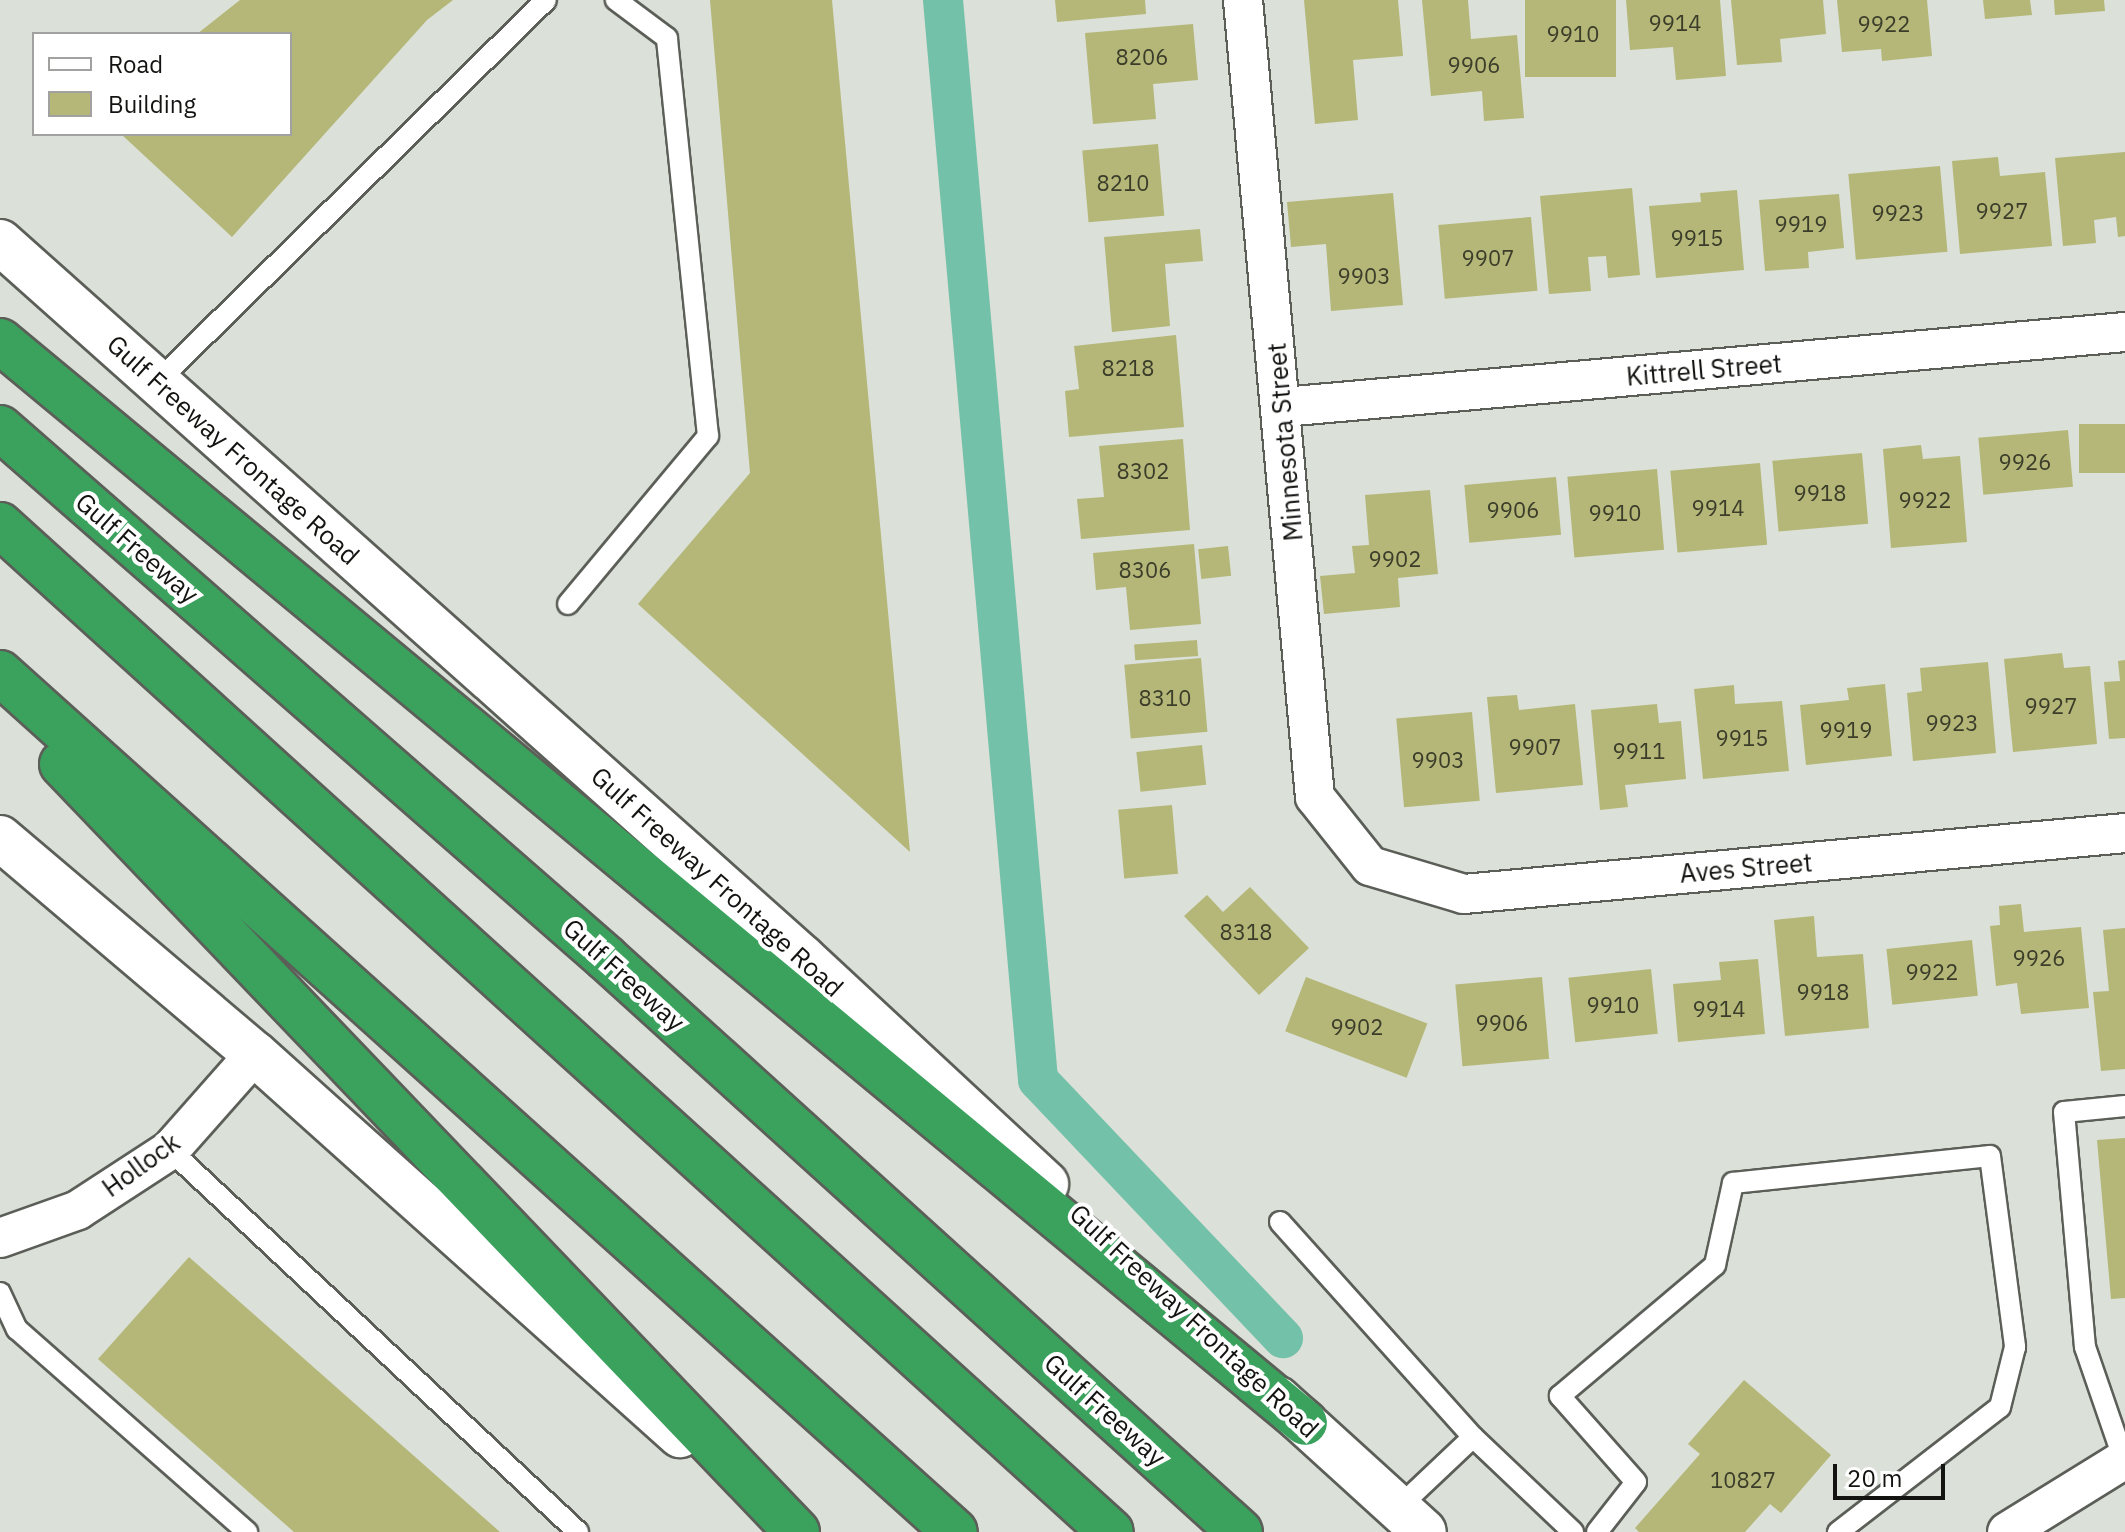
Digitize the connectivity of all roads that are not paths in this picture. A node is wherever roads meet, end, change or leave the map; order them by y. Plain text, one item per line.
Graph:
1 (546, 0) edge
2 (616, 0) edge
3 (1243, 0) edge
4 (0, 242) edge
5 (2125, 332) edge
6 (0, 341) edge
7 (157, 382) junction
8 (1283, 407) junction
9 (0, 428) edge
10 (0, 525) edge
11 (568, 604) dead end
12 (0, 673) edge
13 (0, 699) edge
14 (2125, 833) edge
15 (0, 838) edge
16 (1370, 866) joint
17 (255, 1054) junction
18 (2125, 1106) edge
19 (170, 1150) junction
20 (1280, 1222) dead end
21 (0, 1238) edge
22 (0, 1293) edge
23 (1305, 1423) junction
24 (1473, 1437) junction
25 (2124, 1460) edge
26 (1411, 1520) edge
27 (247, 1532) edge
28 (578, 1532) edge
29 (788, 1532) edge
30 (797, 1532) edge
31 (955, 1532) edge
32 (1111, 1532) edge
33 (1240, 1532) edge
34 (1573, 1532) edge
35 (1597, 1532) edge
36 (1838, 1532) edge
37 (2007, 1532) edge

1 - 7 lane
2 - 11 lane
3 - 8 street, Minnesota Street
4 - 7 main road, Gulf Freeway Frontage Road
5 - 8 street, Kittrell Street
6 - 23 highway
7 - 23 main road, Gulf Freeway Frontage Road
8 - 16 street, Minnesota Street
9 - 33 highway, Gulf Freeway
10 - 32 highway
12 - 31 highway
13 - 30 highway
14 - 16 street, Aves Street
15 - 17 main road
17 - 19 street, Hollock
17 - 29 main road
18 - 25 lane
19 - 21 street, Hollock
19 - 28 lane
20 - 24 lane
22 - 27 lane
23 - 26 main road, Gulf Freeway Frontage Road
24 - 26 lane
24 - 34 lane
25 - 37 street
35 - 36 lane

